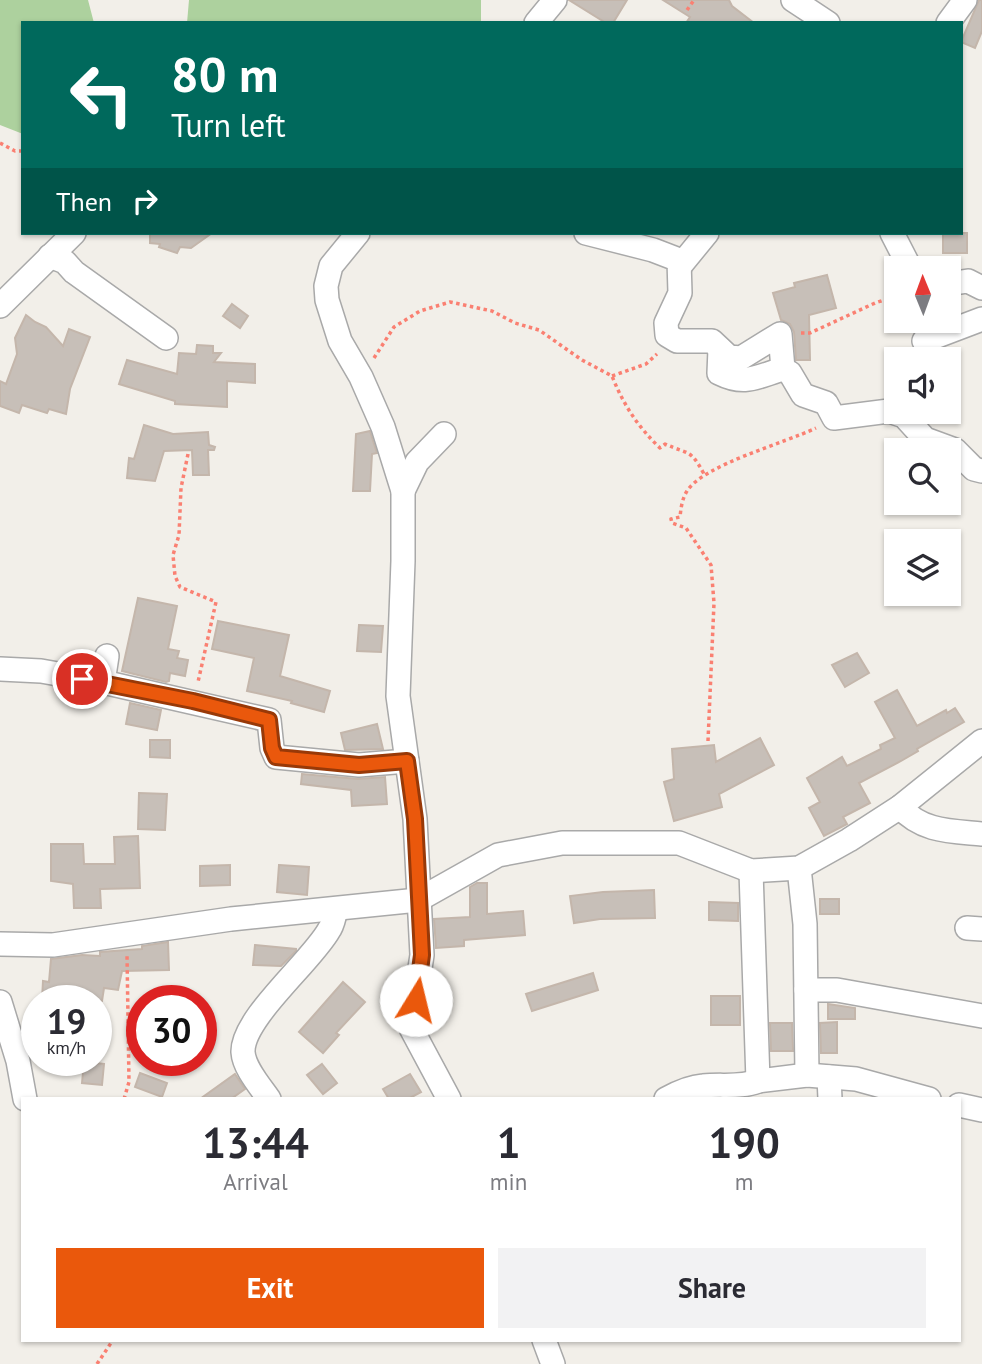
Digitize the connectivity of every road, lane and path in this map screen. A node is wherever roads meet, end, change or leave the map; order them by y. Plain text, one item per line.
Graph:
1 (555, 0) edge
2 (694, 0) edge
3 (793, 0) edge
4 (965, 0) edge
5 (687, 10) dead end
6 (538, 21) edge
7 (825, 21) edge
8 (949, 21) edge
9 (0, 143) edge
10 (21, 151) edge
11 (72, 235) edge
12 (356, 235) edge
13 (594, 235) edge
14 (705, 235) edge
15 (893, 235) edge
16 (50, 256) junction
17 (904, 256) edge
18 (680, 266) junction
19 (961, 282) edge
20 (982, 288) edge
21 (884, 300) edge
22 (0, 306) edge
23 (982, 319) edge
24 (780, 334) junction
25 (166, 338) dead end
26 (677, 341) junction
27 (924, 341) dead end
28 (720, 349) junction
29 (783, 369) junction
30 (612, 376) junction
31 (361, 377) junction
32 (834, 418) junction
33 (444, 434) dead end
34 (188, 454) dead end
35 (982, 471) edge
36 (704, 474) junction
37 (403, 491) junction
38 (107, 656) dead end
39 (0, 669) edge
40 (103, 682) junction
41 (193, 701) junction
42 (708, 741) dead end
43 (982, 741) edge
44 (407, 761) junction
45 (900, 807) junction
46 (982, 834) edge
47 (799, 868) junction
48 (751, 870) junction
49 (418, 900) junction
50 (336, 910) junction
51 (127, 935) junction
52 (0, 944) edge
53 (806, 990) junction
54 (0, 1002) edge
55 (982, 1016) edge
56 (758, 1081) junction
57 (822, 1084) edge
58 (25, 1097) edge
59 (125, 1097) edge
60 (268, 1097) edge
61 (448, 1097) edge
62 (670, 1097) edge
63 (922, 1097) edge
64 (961, 1105) edge
65 (982, 1110) edge
66 (112, 1342) edge
67 (545, 1342) edge
68 (97, 1364) edge
69 (553, 1364) edge

1 - 6 street
2 - 5 path
3 - 7 street
4 - 8 street
9 - 10 path
11 - 16 street
12 - 31 street
13 - 18 street
14 - 18 street
15 - 17 street
16 - 22 street
16 - 25 street
18 - 26 street
19 - 20 street
21 - 24 path
23 - 27 street
24 - 28 street
24 - 29 street
26 - 28 street
26 - 30 path
28 - 29 street
29 - 32 street
30 - 31 path
30 - 36 path
31 - 37 street
32 - 35 street
32 - 36 path
33 - 37 street
34 - 41 path
36 - 42 path
37 - 44 street
38 - 40 street
39 - 40 street
40 - 41 street
41 - 44 street
43 - 45 street
44 - 49 street
45 - 46 street
45 - 47 street
47 - 48 street
47 - 53 street
48 - 49 street
48 - 56 street
49 - 50 street
49 - 61 street
50 - 51 street
50 - 60 street
51 - 52 street
51 - 59 path
53 - 55 street
53 - 57 street
54 - 58 street
56 - 57 street
56 - 62 street
57 - 63 street
64 - 65 street
66 - 68 path
67 - 69 street

